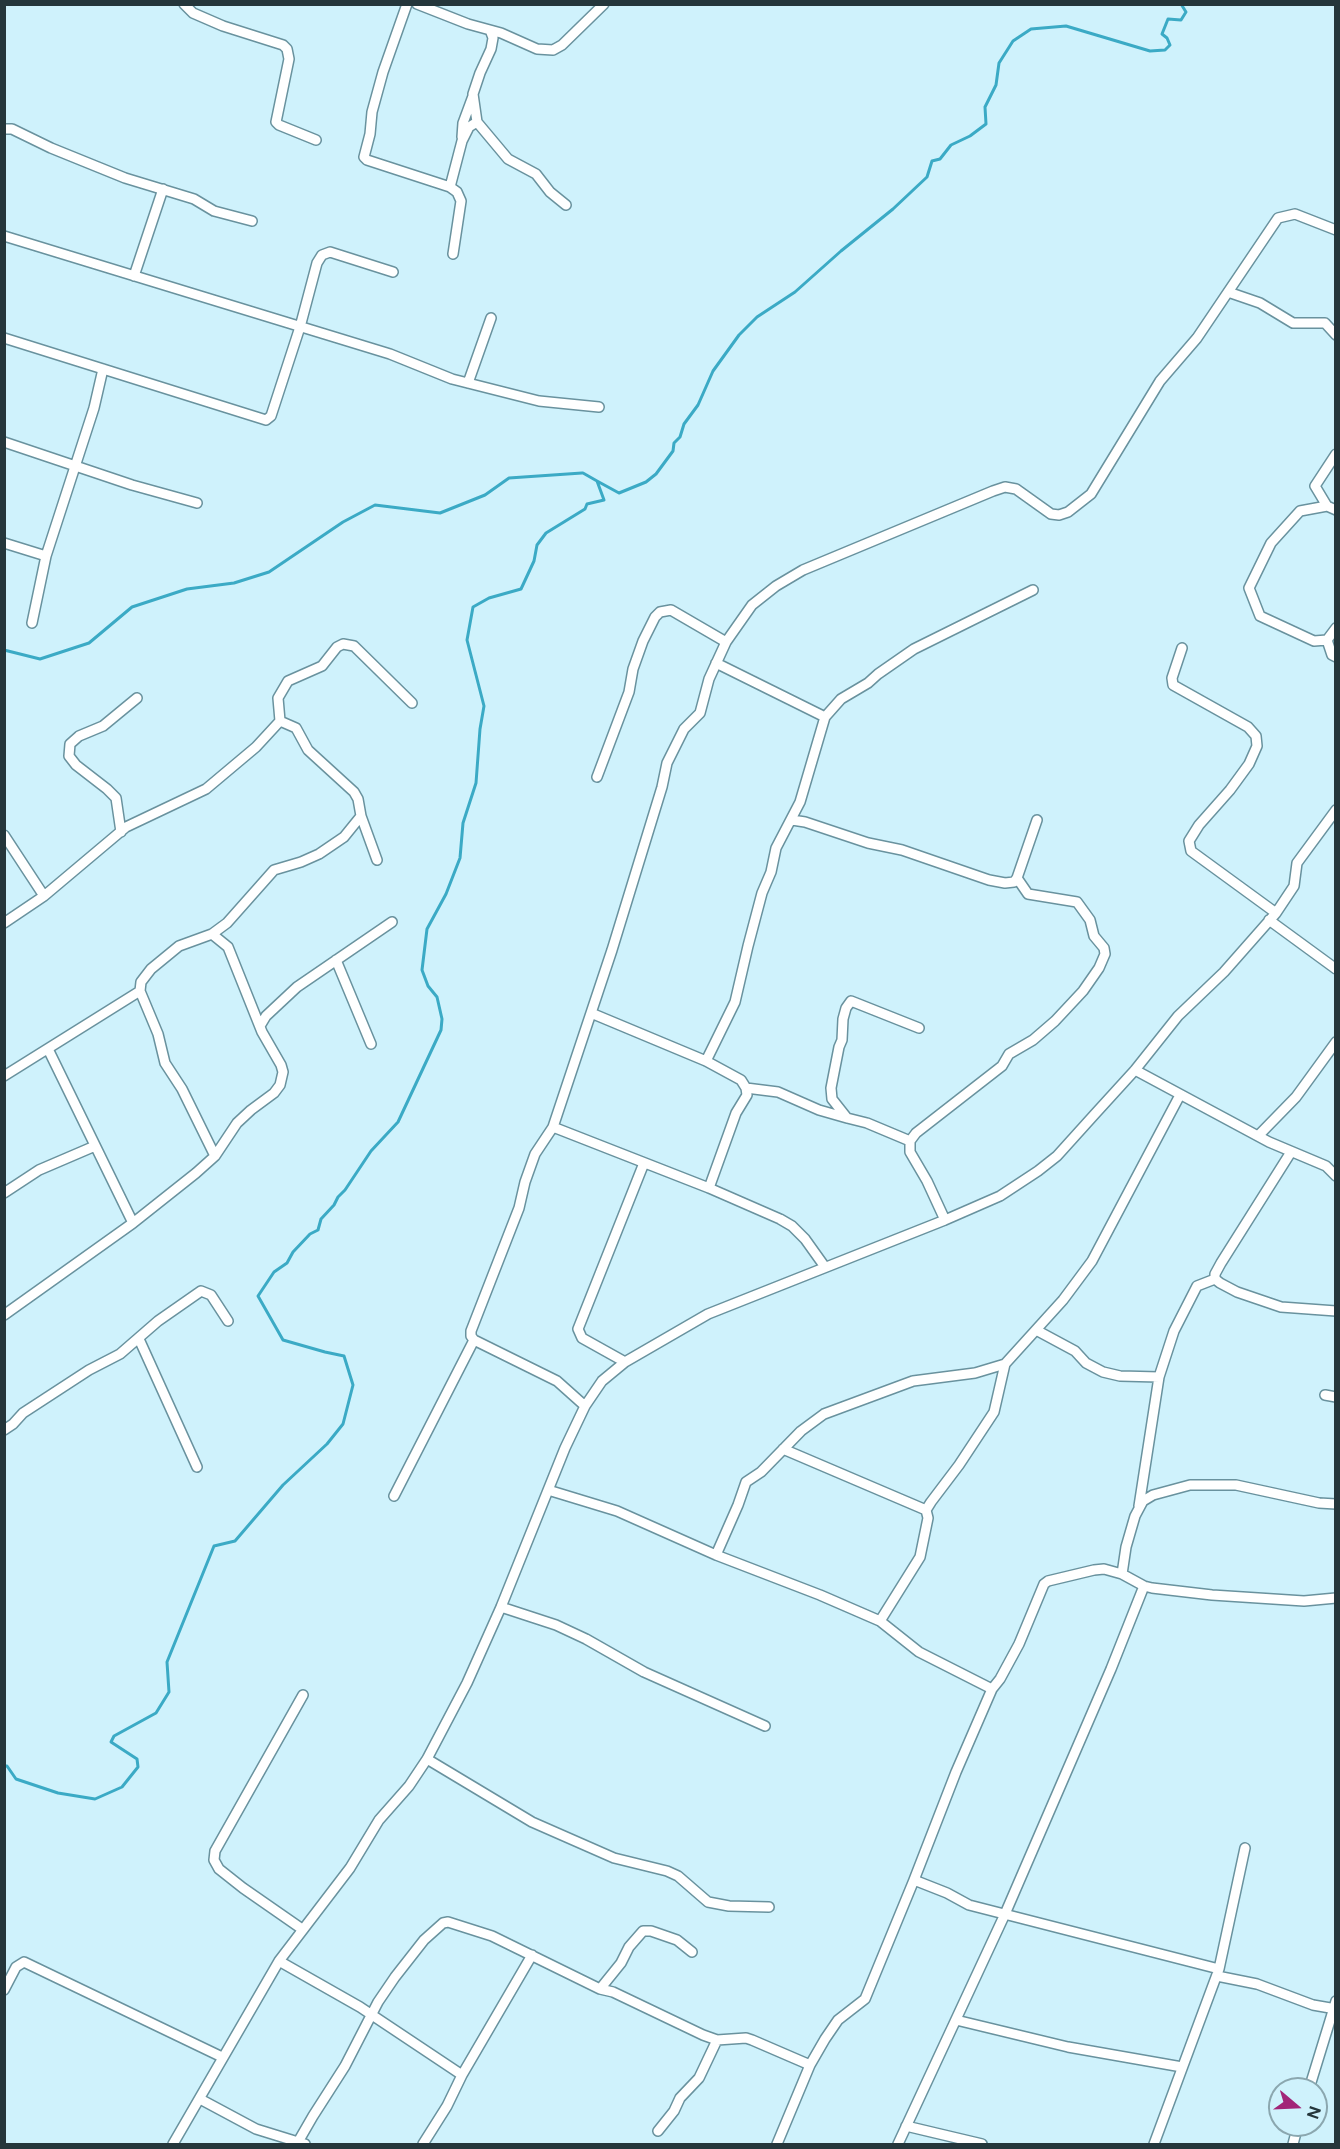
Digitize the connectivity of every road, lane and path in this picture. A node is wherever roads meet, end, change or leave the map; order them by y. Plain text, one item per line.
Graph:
1 (184, 4) edge
2 (407, 4) edge
3 (417, 4) edge
4 (604, 4) edge
5 (490, 30) junction
6 (473, 94) junction
7 (477, 122) junction
8 (4, 129) edge
9 (316, 140) dead end
10 (462, 141) junction
11 (450, 188) junction
12 (163, 189) junction
13 (566, 205) dead end
14 (252, 221) dead end
15 (1335, 230) edge
16 (4, 236) edge
17 (453, 254) dead end
18 (393, 272) dead end
19 (134, 276) junction
20 (1228, 292) junction
21 (490, 318) dead end
22 (300, 327) junction
23 (1335, 335) edge
24 (4, 338) edge
25 (103, 369) junction
26 (468, 383) junction
27 (599, 407) dead end
28 (4, 442) edge
29 (1335, 454) edge
30 (75, 465) junction
31 (197, 503) dead end
32 (1331, 508) edge
33 (4, 543) edge
34 (46, 556) junction
35 (1033, 590) dead end
36 (32, 623) dead end
37 (1335, 628) edge
38 (1327, 640) junction
39 (726, 642) junction
40 (1182, 648) dead end
41 (1335, 657) edge
42 (716, 663) junction
43 (137, 698) dead end
44 (412, 704) dead end
45 (825, 717) junction
46 (280, 721) junction
47 (597, 777) dead end
48 (1335, 810) edge
49 (361, 816) junction
50 (792, 820) junction
51 (1037, 820) dead end
52 (121, 832) junction
53 (4, 835) edge
54 (377, 860) dead end
55 (1017, 878) junction
56 (44, 896) junction
57 (1273, 916) junction
58 (392, 922) dead end
59 (4, 923) edge
60 (212, 934) junction
61 (336, 960) junction
62 (1335, 969) edge
63 (140, 991) junction
64 (591, 1013) junction
65 (260, 1026) junction
66 (919, 1028) dead end
67 (1335, 1042) edge
68 (371, 1044) dead end
69 (48, 1049) junction
70 (1332, 1054) edge
71 (706, 1061) junction
72 (1135, 1070) junction
73 (4, 1077) edge
74 (746, 1088) junction
75 (1180, 1095) junction
76 (847, 1118) junction
77 (553, 1127) junction
78 (1258, 1136) junction
79 (910, 1141) junction
80 (95, 1146) junction
81 (1291, 1152) junction
82 (215, 1156) junction
83 (644, 1162) junction
84 (1335, 1176) edge
85 (709, 1188) junction
86 (4, 1193) edge
87 (945, 1220) junction
88 (133, 1224) junction
89 (825, 1267) junction
90 (1215, 1279) junction
91 (1335, 1311) edge
92 (4, 1315) edge
93 (228, 1321) dead end
94 (1035, 1330) junction
95 (139, 1339) junction
96 (474, 1340) junction
97 (625, 1362) junction
98 (1005, 1364) junction
99 (1160, 1377) junction
100 (585, 1406) junction
101 (4, 1430) edge
102 (783, 1449) junction
103 (197, 1467) dead end
104 (548, 1490) junction
105 (394, 1496) dead end
106 (1335, 1504) edge
107 (1139, 1508) junction
108 (926, 1510) junction
109 (716, 1555) junction
110 (1122, 1574) junction
111 (1144, 1586) junction
112 (1335, 1598) edge
113 (501, 1607) junction
114 (880, 1621) junction
115 (992, 1689) junction
116 (303, 1695) dead end
117 (765, 1726) dead end
118 (427, 1759) junction
119 (1245, 1848) dead end
120 (914, 1880) junction
121 (770, 1907) dead end
122 (1005, 1914) junction
123 (302, 1929) junction
124 (692, 1952) dead end
125 (532, 1955) junction
126 (279, 1960) junction
127 (1218, 1973) junction
128 (600, 1989) junction
129 (4, 1990) edge
130 (1335, 2006) edge
131 (372, 2015) junction
132 (956, 2020) junction
133 (717, 2040) junction
134 (222, 2057) junction
135 (810, 2066) junction
136 (1182, 2067) junction
137 (462, 2075) junction
138 (1313, 2077) edge
139 (200, 2099) junction
140 (906, 2126) junction
141 (658, 2131) dead end
142 (301, 2143) edge
143 (173, 2145) edge
144 (423, 2145) edge
145 (777, 2145) edge
146 (898, 2145) edge
147 (982, 2145) edge
148 (1154, 2145) edge

1 - 9 street
2 - 11 street
3 - 5 street
4 - 5 street
5 - 6 street
6 - 7 street
6 - 10 street
7 - 10 street
7 - 13 street
8 - 12 street
10 - 11 street
11 - 17 street
12 - 14 street
12 - 19 street
15 - 20 street
16 - 19 street
18 - 22 street
19 - 22 street
20 - 23 street
20 - 39 street
21 - 26 street
22 - 25 street
22 - 26 street
24 - 25 street
25 - 30 street
26 - 27 street
28 - 30 street
29 - 32 street
30 - 31 street
30 - 34 street
32 - 38 street
33 - 34 street
34 - 36 street
35 - 45 street
37 - 38 street
38 - 41 street
39 - 42 street
39 - 47 street
40 - 57 street
42 - 45 street
42 - 64 street
43 - 52 street
44 - 46 street
45 - 50 street
46 - 49 street
46 - 52 street
48 - 57 street
49 - 54 street
49 - 60 street
50 - 55 street
50 - 71 street
51 - 55 street
52 - 56 street
53 - 56 street
55 - 79 street
56 - 59 street
57 - 62 street
57 - 72 street
58 - 61 street
60 - 63 street
60 - 65 street
61 - 65 street
61 - 68 street
63 - 69 street
63 - 82 street
64 - 71 street
64 - 77 street
65 - 82 street
66 - 76 street
67 - 70 street
69 - 73 street
69 - 80 street
70 - 78 street
71 - 74 street
72 - 75 street
72 - 87 street
74 - 76 street
74 - 85 street
75 - 78 street
75 - 94 street
76 - 79 street
77 - 83 street
77 - 96 street
78 - 81 street
79 - 87 street
80 - 86 street
80 - 88 street
81 - 84 street
81 - 90 street
82 - 88 street
83 - 85 street
83 - 97 street
85 - 89 street
87 - 89 street
88 - 92 street
89 - 97 street
90 - 91 street
90 - 99 street
93 - 95 street
94 - 98 street
94 - 99 street
95 - 101 street
95 - 103 street
96 - 100 street
96 - 105 street
97 - 100 street
98 - 102 street
98 - 108 street
99 - 107 street
100 - 104 street
102 - 108 street
102 - 109 street
104 - 109 street
104 - 113 street
106 - 107 street
107 - 110 street
108 - 114 street
109 - 114 street
110 - 111 street
110 - 115 street
111 - 112 street
111 - 122 street
113 - 117 street
113 - 118 street
114 - 115 street
115 - 120 street
116 - 123 street
118 - 121 street
118 - 123 street
119 - 127 street
120 - 122 street
120 - 135 street
122 - 127 street
122 - 132 street
123 - 126 street
124 - 128 street
125 - 128 street
125 - 131 street
125 - 137 street
126 - 131 street
126 - 134 street
127 - 130 street
127 - 136 street
128 - 133 street
129 - 134 street
130 - 138 street
131 - 137 street
131 - 142 street
132 - 136 street
132 - 140 street
133 - 135 street
133 - 141 street
134 - 139 street
135 - 145 street
136 - 148 street
137 - 144 street
139 - 142 street
139 - 143 street
140 - 146 street
140 - 147 street

